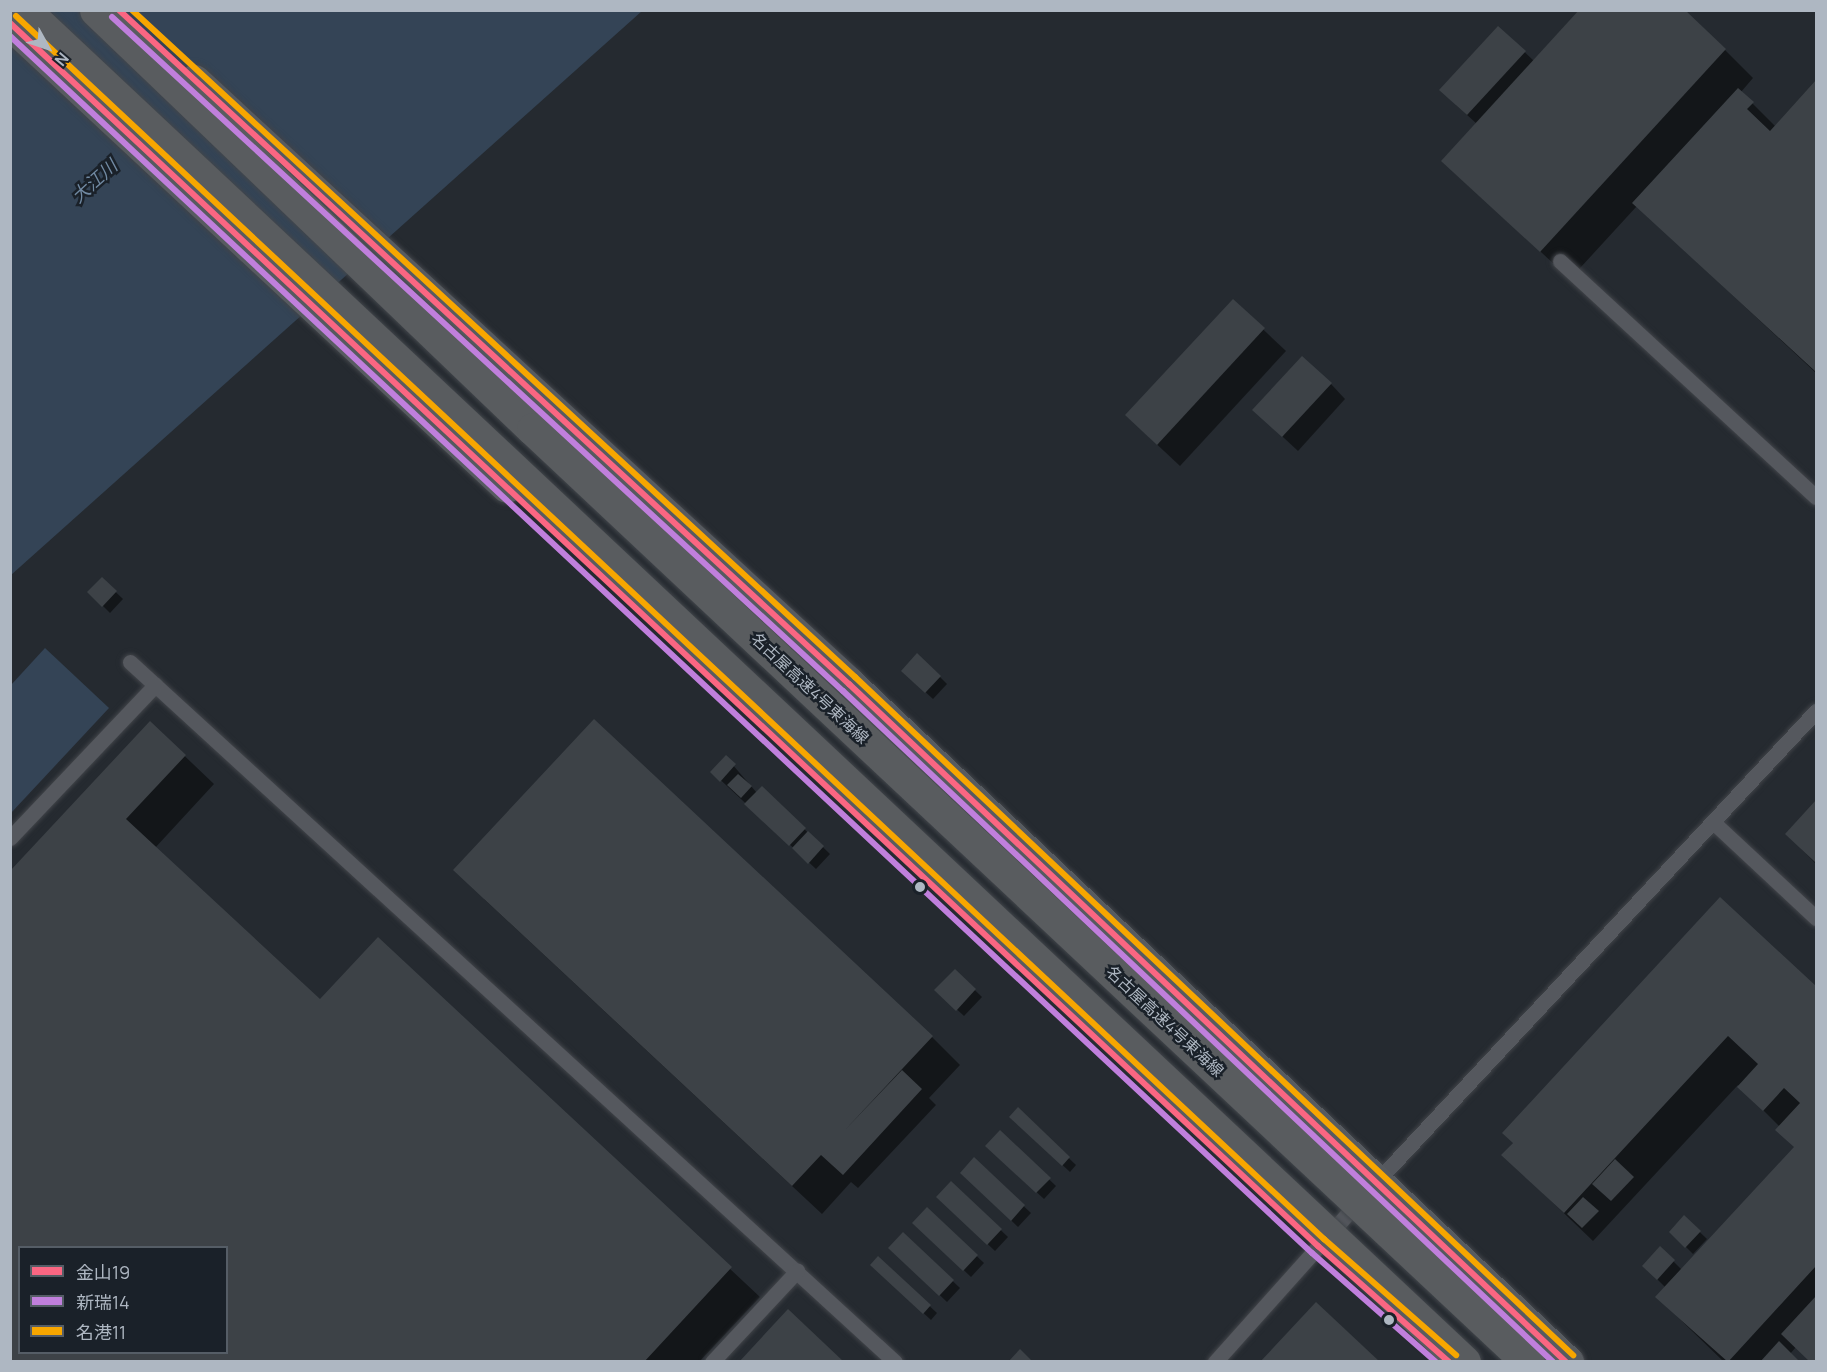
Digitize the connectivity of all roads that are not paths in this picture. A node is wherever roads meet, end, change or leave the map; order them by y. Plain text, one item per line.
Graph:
1 (24, 10) edge
2 (96, 10) edge
3 (118, 10) edge
4 (10, 23) edge
5 (1560, 261) dead end
6 (1816, 497) edge
7 (130, 662) dead end
8 (155, 685) junction
9 (1816, 711) edge
10 (1713, 822) junction
11 (10, 838) edge
12 (1816, 918) edge
13 (1378, 1180) junction
14 (1318, 1246) junction
15 (797, 1271) junction
16 (712, 1362) edge
17 (895, 1362) edge
18 (1215, 1362) edge
19 (1450, 1362) edge
20 (1464, 1362) edge
21 (1528, 1362) edge
22 (1567, 1362) edge

1 - 20 highway, bridge
2 - 21 highway, 名古屋高速4号東海線, bridge
3 - 13 main road
4 - 14 main road
5 - 6 lane
7 - 8 lane
8 - 11 lane
8 - 15 lane
9 - 10 lane
10 - 12 lane
10 - 13 lane
13 - 14 lane
13 - 22 main road
14 - 18 lane
14 - 19 main road
15 - 16 lane
15 - 17 lane

